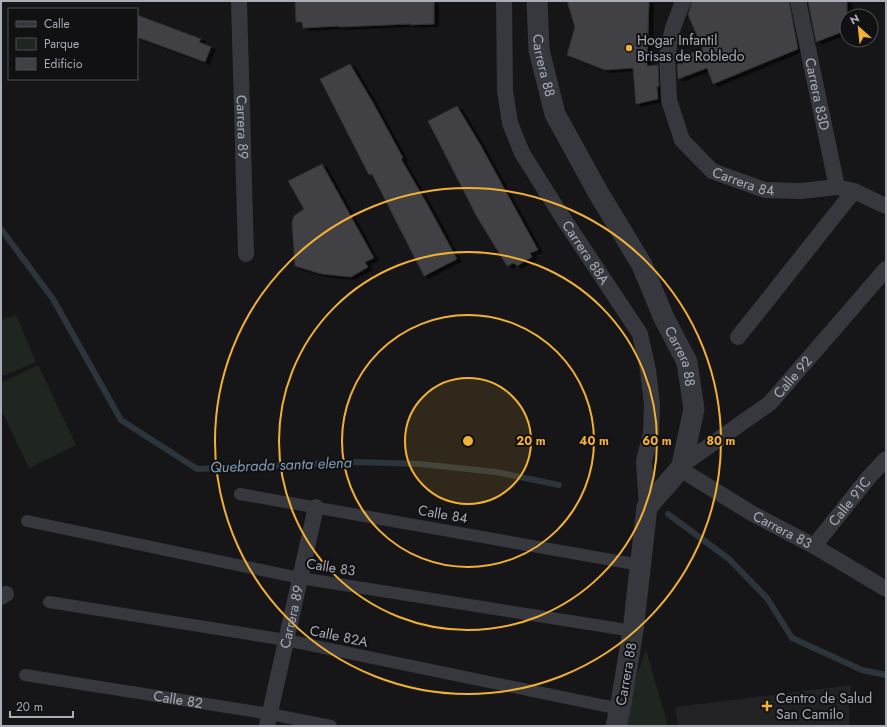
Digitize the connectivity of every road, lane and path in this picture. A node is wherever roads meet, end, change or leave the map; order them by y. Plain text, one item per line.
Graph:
1 (239, 1) edge
2 (504, 1) edge
3 (537, 1) edge
4 (683, 1) edge
5 (798, 1) edge
6 (837, 187) junction
7 (854, 190) junction
8 (886, 206) edge
9 (246, 254) dead end
10 (886, 269) edge
11 (738, 337) dead end
12 (886, 459) edge
13 (681, 467) junction
14 (240, 494) dead end
15 (316, 507) junction
16 (647, 507) junction
17 (27, 521) dead end
18 (814, 546) junction
19 (640, 565) junction
20 (300, 578) junction
21 (886, 589) edge
22 (50, 602) dead end
23 (633, 631) junction
24 (286, 640) junction
25 (25, 675) dead end
26 (618, 718) edge
27 (269, 720) edge
28 (331, 726) edge

1 - 9 street, Carrera 89
2 - 16 street, Carrera 88A
3 - 13 street, Carrera 88
4 - 6 street, Carrera 84
5 - 6 street, Carrera 83D
6 - 7 street, Carrera 84
7 - 8 street, Carrera 84
7 - 11 street
10 - 13 street, Calle 92
12 - 18 street, Calle 91C
13 - 16 street, Carrera 88
13 - 18 street, Carrera 83
14 - 15 street, Calle 84
15 - 19 street, Calle 84
15 - 20 street, Carrera 89
16 - 19 street, Carrera 88
17 - 20 street, Calle 83
18 - 21 street, Carrera 83
19 - 23 street, Carrera 88
20 - 23 street, Calle 83
20 - 24 street, Carrera 89
22 - 24 street, Calle 82A
23 - 26 street, Carrera 88
24 - 26 street, Calle 82A
24 - 27 street, Carrera 89
25 - 27 street, Calle 82
27 - 28 street, Calle 82

